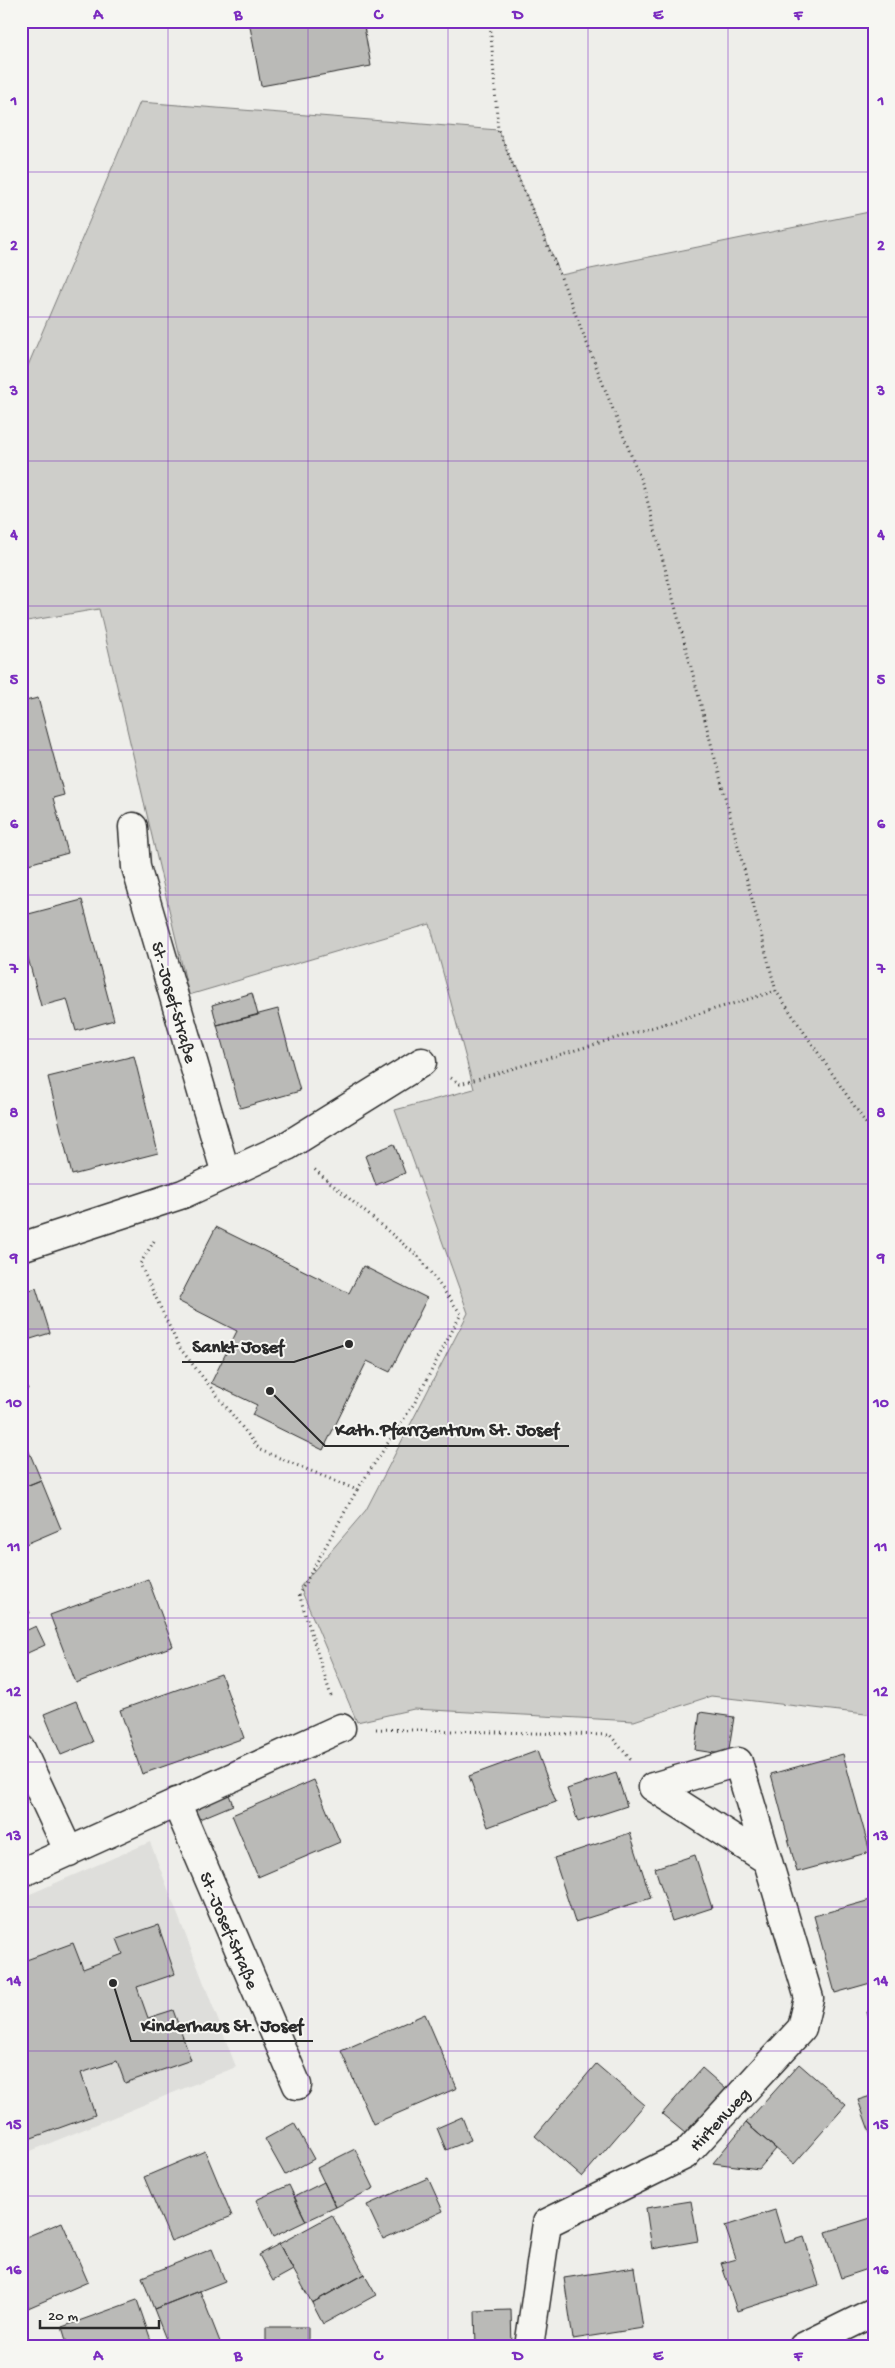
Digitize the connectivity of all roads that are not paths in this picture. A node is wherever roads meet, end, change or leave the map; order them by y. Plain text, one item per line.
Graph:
1 (133, 827) dead end
2 (422, 1062) road end
3 (226, 1174) junction
4 (21, 1247) edge
5 (341, 1728) road end
6 (21, 1749) edge
7 (176, 1802) junction
8 (69, 1852) junction
9 (767, 1860) junction
10 (21, 1873) edge
11 (297, 2085) dead end
12 (874, 2312) edge
13 (530, 2347) edge
14 (803, 2347) edge

1 - 3 street, St.-Josef-Straße
2 - 3 street
3 - 4 street
5 - 7 street
6 - 8 street
7 - 8 street
7 - 11 street, St.-Josef-Straße
8 - 10 street
9 - 9 street, Hirtenweg
9 - 13 street, Hirtenweg
12 - 14 street

